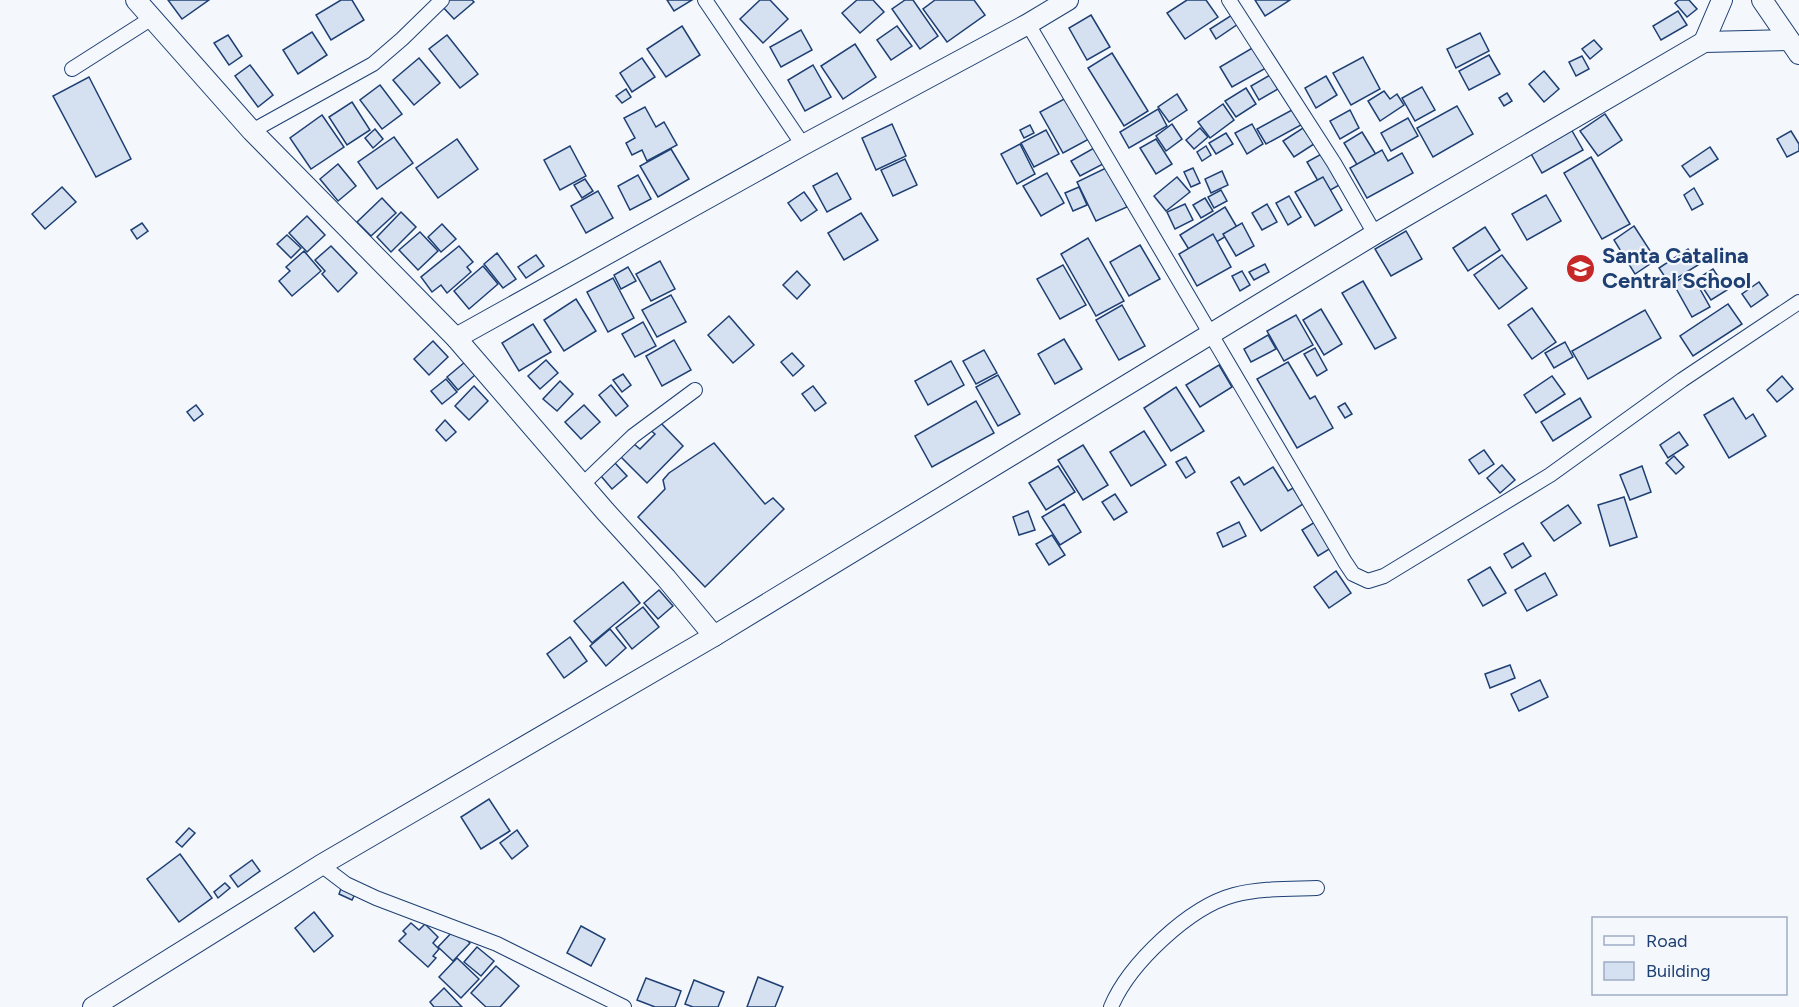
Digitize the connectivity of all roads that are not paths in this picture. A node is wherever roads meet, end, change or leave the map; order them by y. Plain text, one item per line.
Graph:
1 (136, 0) edge
2 (442, 0) edge
3 (705, 0) edge
4 (1068, 0) edge
5 (1229, 0) edge
6 (1722, 0) edge
7 (1762, 0) edge
8 (152, 18) junction
9 (1028, 24) junction
10 (1704, 42) junction
11 (1794, 47) edge
12 (72, 69) dead end
13 (252, 131) junction
14 (803, 145) junction
15 (1375, 234) junction
16 (1799, 302) edge
17 (1210, 336) junction
18 (456, 339) junction
19 (695, 390) dead end
20 (582, 485) junction
21 (714, 636) junction
22 (321, 865) junction
23 (1317, 888) dead end
24 (93, 1007) edge
25 (624, 1007) edge
26 (1111, 1007) edge

1 - 8 street
2 - 13 street
3 - 14 street
4 - 9 street
5 - 15 street
6 - 10 street
7 - 11 street
8 - 12 street
8 - 13 street
9 - 14 street
9 - 17 street
10 - 11 street
10 - 15 street
13 - 18 street
14 - 18 street
15 - 17 street
16 - 17 street
17 - 21 street
18 - 20 street
19 - 20 street
20 - 21 street
21 - 22 street
22 - 24 street
22 - 25 street
23 - 26 street

